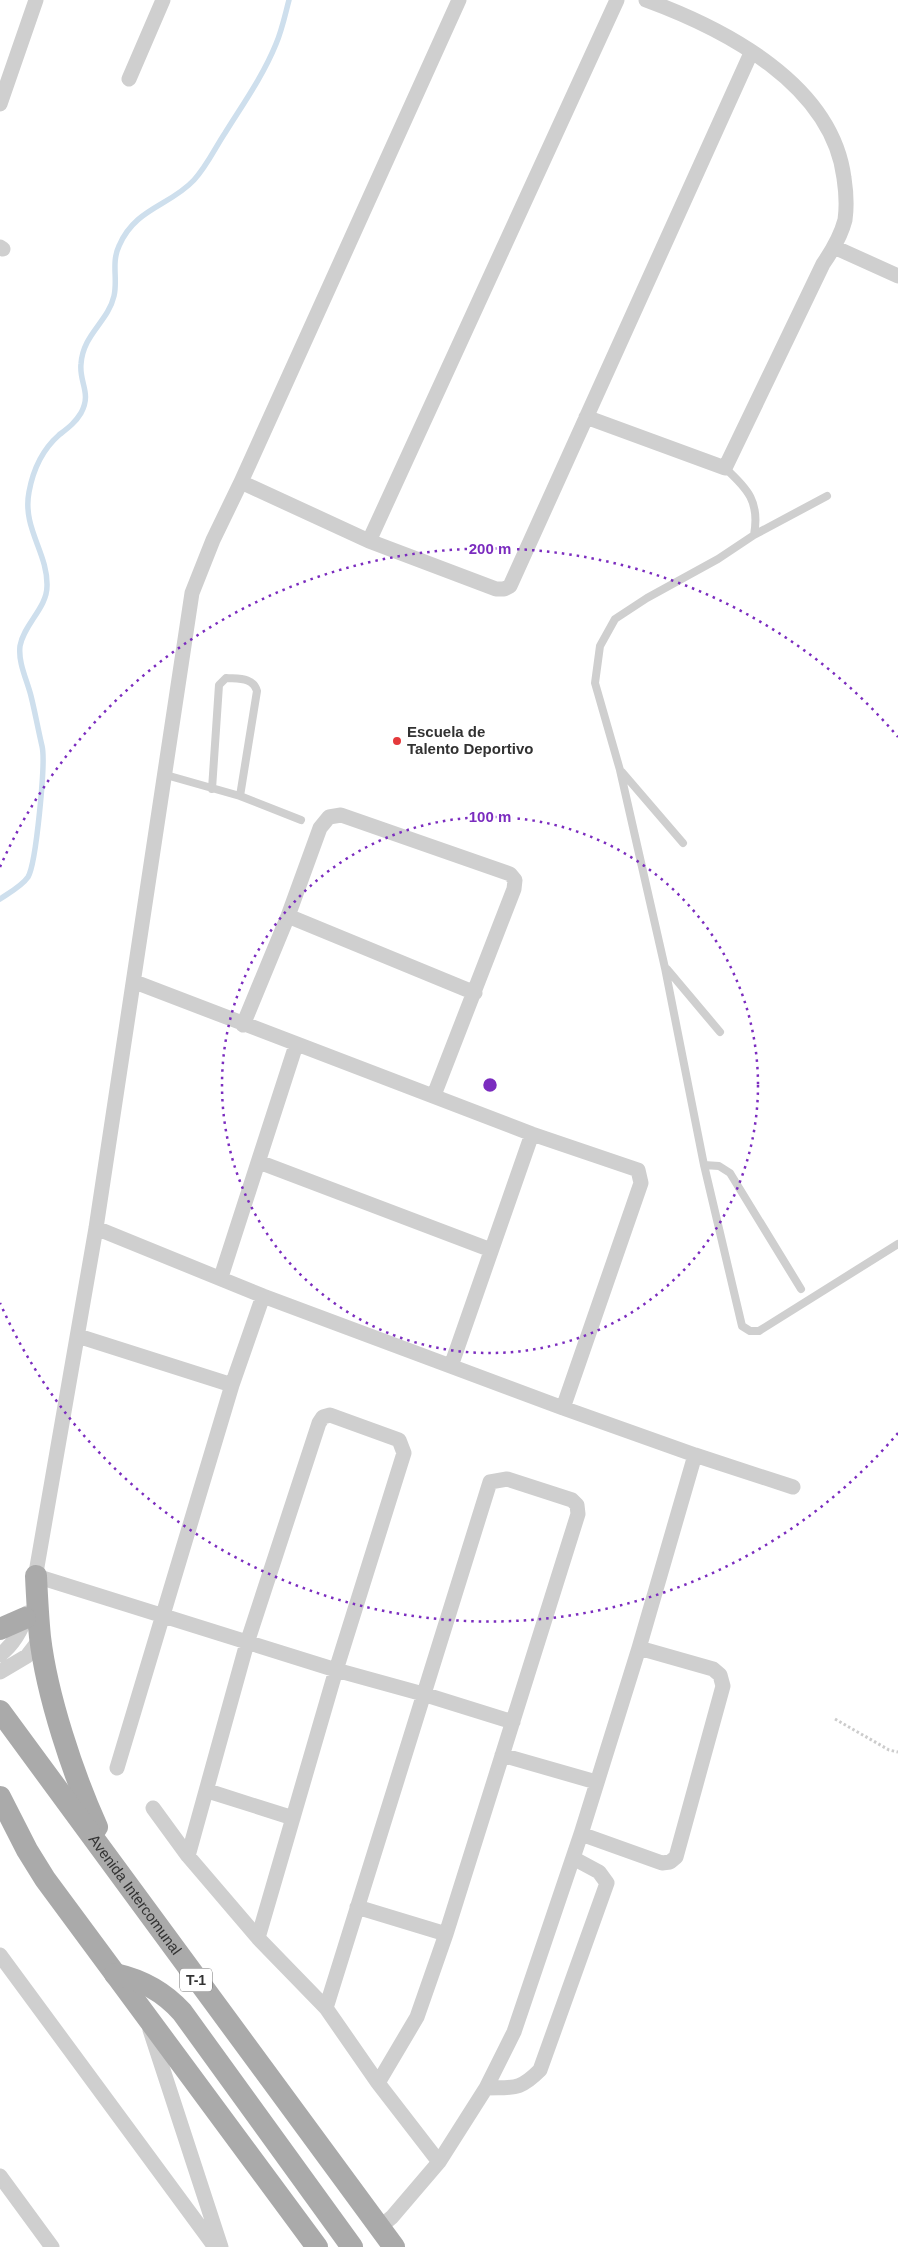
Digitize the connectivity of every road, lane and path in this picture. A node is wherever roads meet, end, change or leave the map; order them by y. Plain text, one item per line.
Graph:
1 (36, 0) edge
2 (164, 0) edge
3 (459, 0) edge
4 (617, 0) edge
5 (646, 0) edge
6 (751, 53) junction
7 (129, 79) dead end
8 (0, 104) edge
9 (834, 248) junction
10 (898, 276) edge
11 (586, 417) junction
12 (724, 468) junction
13 (241, 482) junction
14 (827, 496) dead end
15 (754, 535) junction
16 (369, 541) junction
17 (620, 770) junction
18 (166, 775) junction
19 (212, 789) junction
20 (240, 796) junction
21 (301, 820) dead end
22 (682, 843) dead end
23 (288, 916) junction
24 (665, 968) junction
25 (135, 982) junction
26 (475, 993) junction
27 (243, 1025) junction
28 (720, 1032) dead end
29 (296, 1045) junction
30 (434, 1095) junction
31 (532, 1134) junction
32 (259, 1162) junction
33 (704, 1165) junction
34 (96, 1228) junction
35 (898, 1244) edge
36 (491, 1250) junction
37 (221, 1277) junction
38 (801, 1290) dead end
39 (263, 1296) junction
40 (78, 1336) junction
41 (451, 1366) junction
42 (232, 1384) junction
43 (563, 1408) junction
44 (695, 1455) junction
45 (793, 1487) dead end
46 (36, 1576) junction
47 (162, 1616) junction
48 (25, 1618) junction
49 (0, 1629) edge
50 (40, 1638) junction
51 (247, 1643) junction
52 (639, 1648) junction
53 (0, 1655) edge
54 (336, 1670) junction
55 (0, 1672) edge
56 (423, 1694) junction
57 (0, 1711) edge
58 (835, 1719) dead end
59 (513, 1722) junction
60 (898, 1752) edge
61 (502, 1755) junction
62 (117, 1768) dead end
63 (596, 1782) junction
64 (208, 1791) junction
65 (0, 1796) edge
66 (153, 1808) dead end
67 (293, 1818) junction
68 (581, 1834) junction
69 (188, 1856) junction
70 (572, 1858) junction
71 (113, 1862) junction
72 (357, 1907) junction
73 (446, 1934) junction
74 (258, 1938) junction
75 (0, 1955) edge
76 (115, 1974) junction
77 (326, 2008) junction
78 (145, 2014) junction
79 (378, 2083) junction
80 (486, 2088) junction
81 (439, 2162) junction
82 (0, 2176) edge
83 (322, 2205) junction
84 (380, 2237) edge
85 (52, 2247) edge
86 (215, 2247) edge
87 (221, 2247) edge
88 (317, 2247) edge
89 (352, 2247) edge
90 (394, 2247) edge

1 - 8 street
2 - 7 street
3 - 13 street
4 - 16 street
5 - 6 street
6 - 9 street
6 - 11 street
9 - 10 street
9 - 12 street
11 - 12 street
11 - 16 street
12 - 15 lane
13 - 16 street
13 - 18 street
14 - 15 lane
15 - 17 lane
17 - 22 lane
17 - 24 lane
18 - 19 lane
18 - 25 street
19 - 20 lane
19 - 20 lane
20 - 21 lane
23 - 26 street
23 - 26 street
23 - 27 street
24 - 28 lane
24 - 33 lane
25 - 27 street
25 - 34 street
26 - 30 street
27 - 29 street
29 - 30 street
29 - 32 street
30 - 31 street
31 - 36 street
31 - 43 street
32 - 36 street
32 - 37 street
33 - 35 lane
33 - 38 lane
34 - 37 street
34 - 40 street
36 - 41 street
37 - 39 street
39 - 41 street
39 - 42 street
40 - 42 street
40 - 46 street
41 - 43 street
42 - 47 street
43 - 44 street
44 - 45 street
44 - 52 street
46 - 47 street
46 - 48 street
46 - 50 main road
47 - 51 street
47 - 62 street
48 - 49 main road
48 - 53 street
50 - 55 street
50 - 71 main road
51 - 54 street
51 - 54 street
51 - 64 street
52 - 63 street
52 - 68 street
54 - 56 street
54 - 67 street
56 - 59 street
56 - 59 street
56 - 72 street
57 - 71 main road, Avenida Intercomunal / T-1
58 - 60 path
59 - 61 street
61 - 63 street
61 - 73 street
63 - 68 street
64 - 67 street
64 - 69 street
65 - 76 main road
66 - 69 street
67 - 74 street
68 - 70 street
69 - 74 street
70 - 80 street
70 - 80 street
71 - 84 main road, Avenida Intercomunal / T-1
72 - 73 street
72 - 77 street
73 - 79 street
74 - 77 street
75 - 86 street
76 - 78 main road
76 - 83 main road
77 - 79 street
78 - 87 street
78 - 88 main road
79 - 81 street
80 - 81 street
81 - 84 street
82 - 85 street
83 - 84 main road
83 - 89 main road
84 - 90 main road, Avenida Intercomunal / T-1

